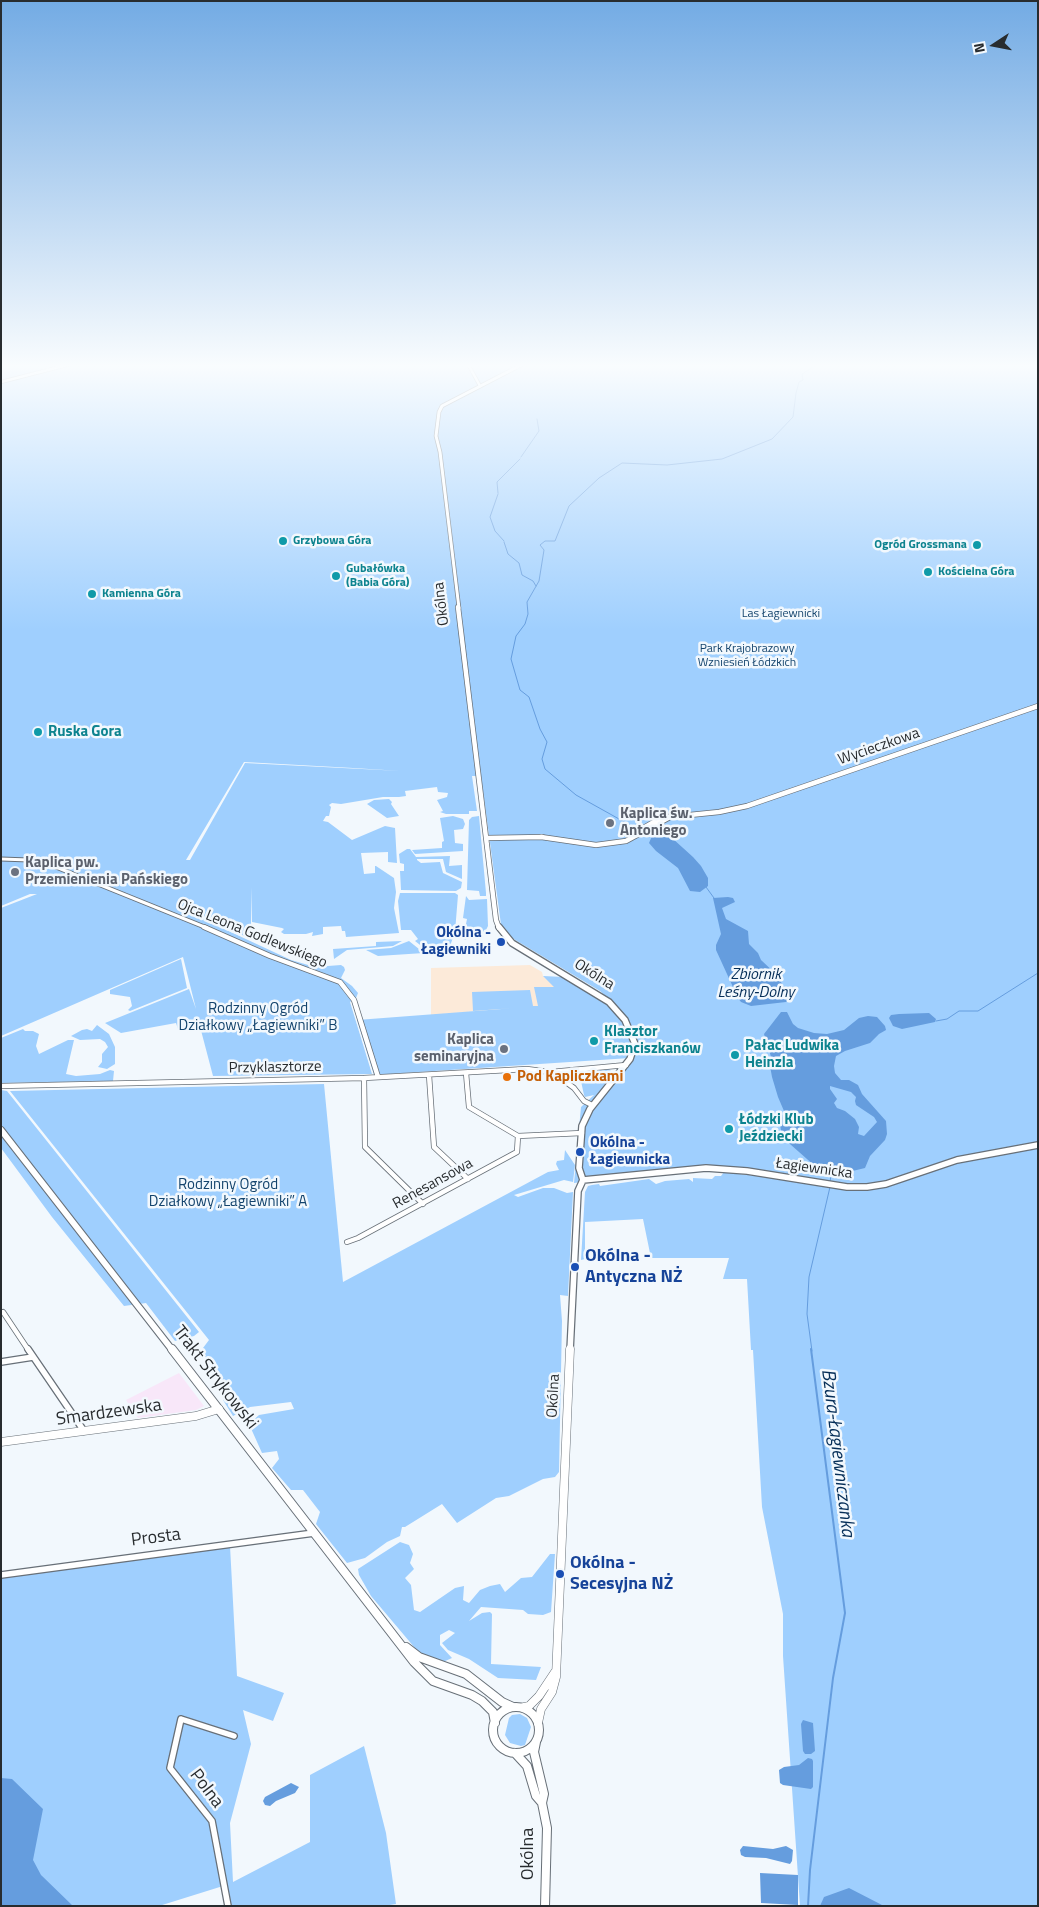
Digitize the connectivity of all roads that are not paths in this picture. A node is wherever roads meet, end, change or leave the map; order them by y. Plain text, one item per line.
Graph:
1 (440, 453) edge
2 (1038, 706) edge
3 (486, 838) junction
4 (1, 859) edge
5 (626, 1065) junction
6 (549, 1072) junction
7 (466, 1073) junction
8 (429, 1075) junction
9 (378, 1077) junction
10 (364, 1078) junction
11 (1, 1086) edge
12 (592, 1106) junction
13 (1, 1130) edge
14 (582, 1133) junction
15 (518, 1136) junction
16 (1038, 1145) edge
17 (468, 1179) junction
18 (582, 1180) junction
19 (423, 1204) junction
20 (347, 1242) dead end
21 (3, 1312) dead end
22 (33, 1357) junction
23 (1, 1362) edge
24 (219, 1409) junction
25 (84, 1431) junction
26 (1, 1442) edge
27 (315, 1533) junction
28 (1, 1575) edge
29 (403, 1645) junction
30 (555, 1672) junction
31 (519, 1707) junction
32 (495, 1723) junction
33 (538, 1723) junction
34 (234, 1736) dead end
35 (536, 1742) junction
36 (515, 1754) junction
37 (542, 1803) junction
38 (228, 1906) edge
39 (545, 1906) edge

1 - 3 street, Okólna
2 - 3 street, Wycieczkowa
3 - 5 street, Okólna
4 - 9 street, Ojca Leona Godlewskiego
5 - 6 street, Przyklasztorze
5 - 12 street, Okólna
6 - 7 street, Przyklasztorze
6 - 12 street, Przyklasztorze
7 - 8 street, Przyklasztorze
7 - 15 street
8 - 9 street, Przyklasztorze
8 - 17 street
9 - 10 street, Przyklasztorze
10 - 11 street, Przyklasztorze
10 - 19 street
12 - 14 street, Okólna
13 - 24 main road, Trakt Strykowski
14 - 15 street
14 - 18 street, Okólna
15 - 17 street, Renesansowa
16 - 18 street, Łagiewnicka
17 - 19 street, Renesansowa
18 - 30 street, Okólna
19 - 20 street, Renesansowa
21 - 22 street
22 - 23 street
22 - 25 street
24 - 25 street, Smardzewska
24 - 27 main road, Trakt Strykowski
25 - 26 street, Smardzewska
27 - 28 street, Prosta
27 - 29 main road, Trakt Strykowski
29 - 31 main road, Trakt Strykowski
29 - 32 main road, Trakt Strykowski
30 - 31 street
30 - 33 street, Okólna
31 - 32 main road
31 - 33 main road
32 - 36 main road
33 - 35 main road
34 - 38 street, Polna
35 - 36 main road
35 - 37 main road, Okólna
36 - 37 main road, Okólna
37 - 39 main road, Okólna

